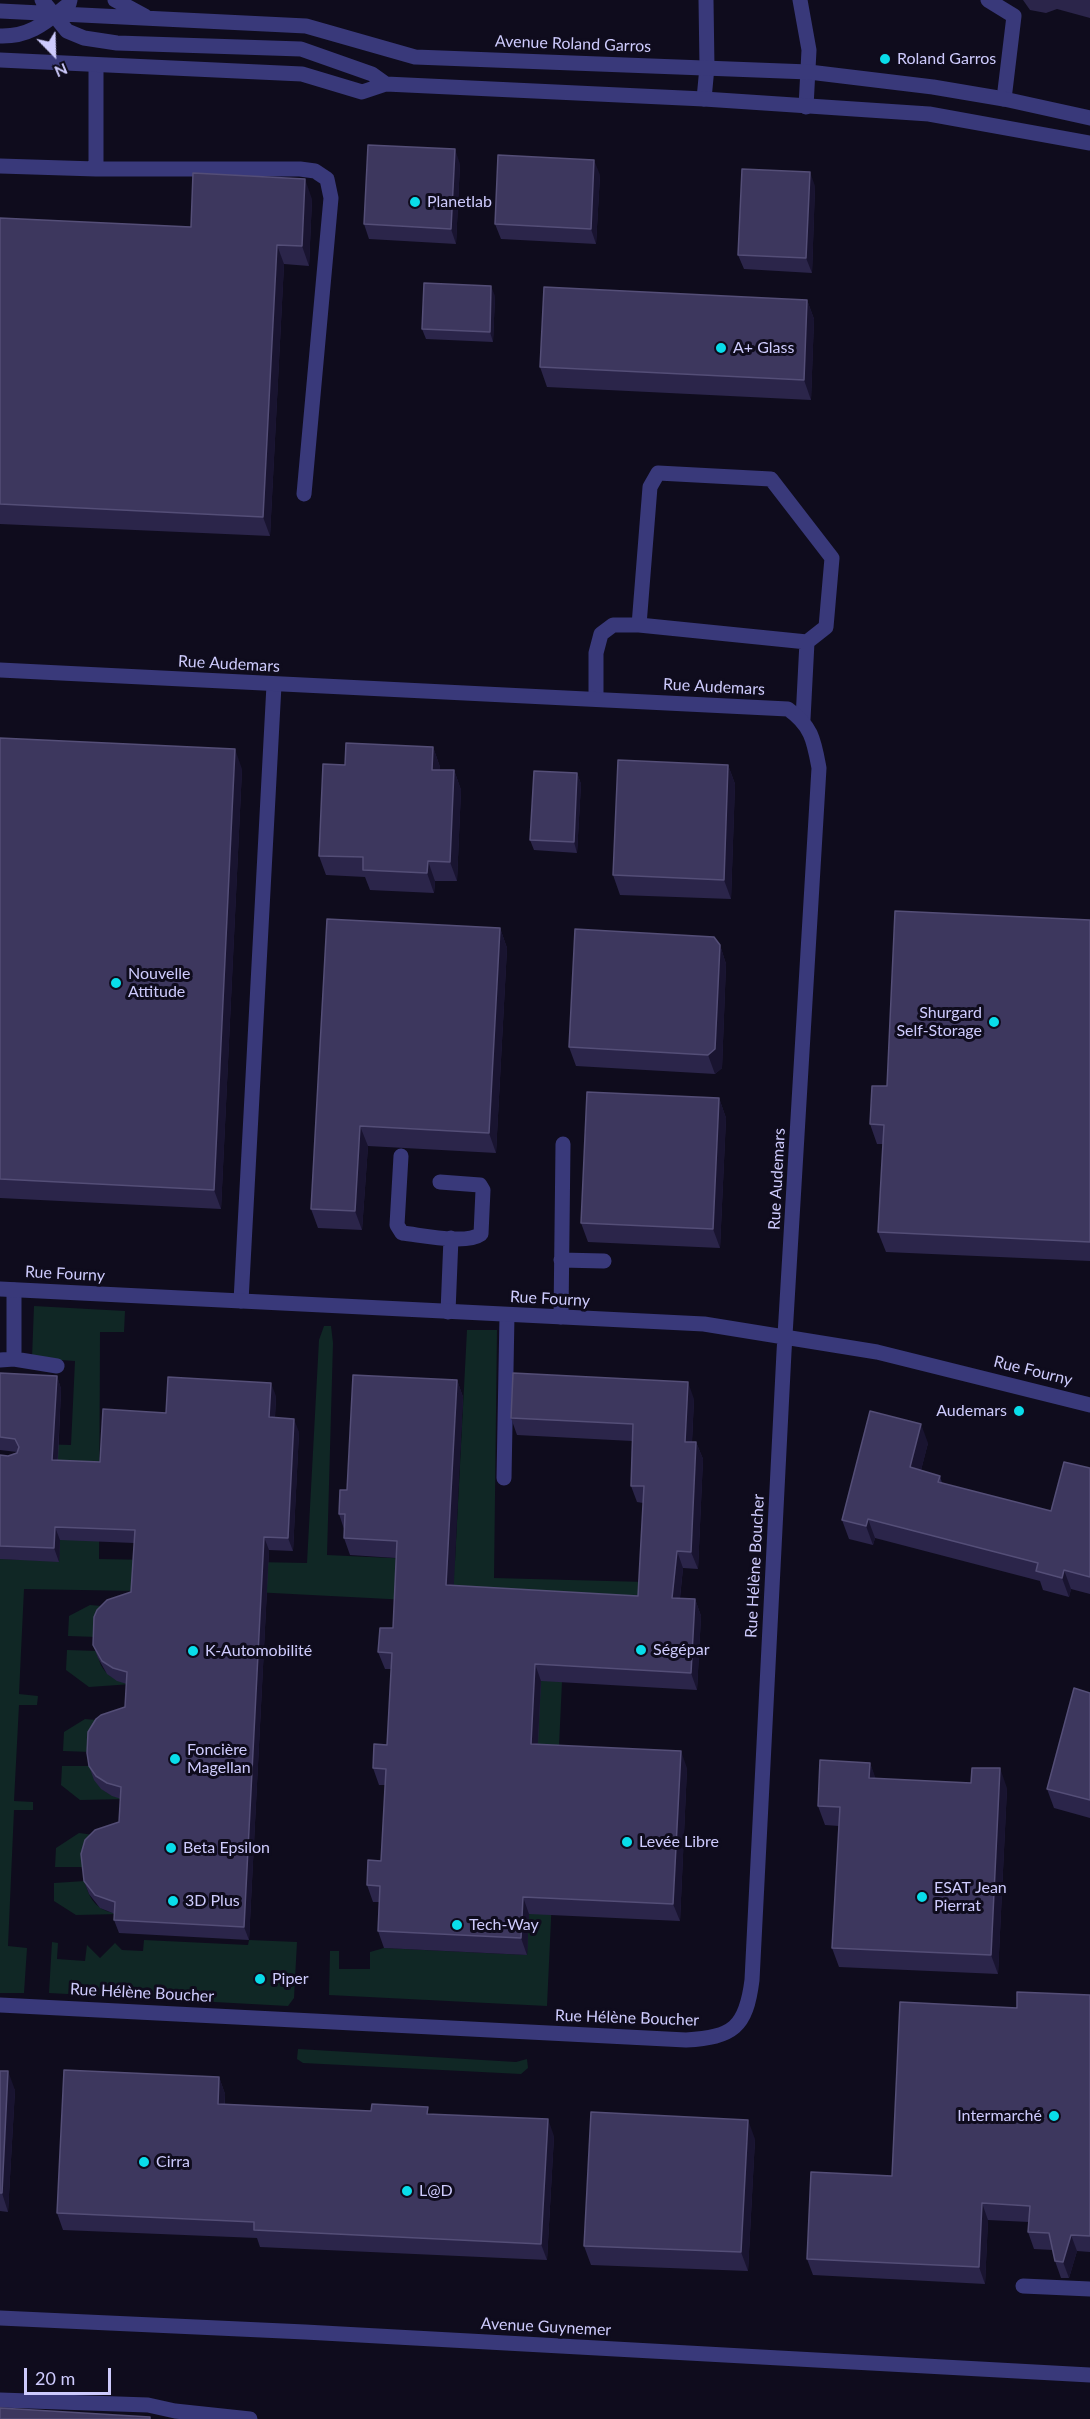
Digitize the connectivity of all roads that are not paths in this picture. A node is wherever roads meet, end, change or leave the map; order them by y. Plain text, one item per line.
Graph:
1 (42, 0) edge
2 (115, 0) edge
3 (706, 0) edge
4 (800, 0) edge
5 (988, 0) edge
6 (70, 2) edge
7 (0, 11) edge
8 (54, 15) junction
9 (148, 18) junction
10 (0, 36) edge
11 (0, 60) edge
12 (96, 66) junction
13 (706, 67) junction
14 (809, 72) junction
15 (386, 84) junction
16 (704, 99) junction
17 (1004, 99) junction
18 (806, 107) junction
19 (1090, 118) edge
20 (1090, 143) edge
21 (0, 166) edge
22 (96, 169) junction
23 (304, 494) dead end
24 (639, 625) junction
25 (807, 642) junction
26 (0, 670) edge
27 (274, 685) junction
28 (596, 699) junction
29 (803, 719) junction
30 (563, 1144) dead end
31 (401, 1156) edge
32 (440, 1182) dead end
33 (451, 1238) junction
34 (561, 1260) junction
35 (604, 1261) dead end
36 (7, 1290) edge
37 (241, 1301) junction
38 (448, 1312) junction
39 (507, 1314) junction
40 (561, 1317) junction
41 (785, 1336) junction
42 (7, 1360) edge
43 (57, 1366) dead end
44 (1090, 1405) edge
45 (504, 1478) dead end
46 (0, 2005) edge
47 (1023, 2286) dead end
48 (1090, 2289) edge
49 (0, 2318) edge
50 (1090, 2374) edge
51 (0, 2400) edge
52 (180, 2415) edge
53 (250, 2419) edge

1 - 8 street
2 - 9 street
3 - 13 street
4 - 14 street
5 - 17 street
6 - 8 street
7 - 8 street, Avenue Roland Garros
8 - 9 street, Avenue Roland Garros
8 - 10 street
8 - 15 street
9 - 13 street, Avenue Roland Garros
11 - 12 street
12 - 15 street
12 - 22 street
13 - 14 street, Avenue Roland Garros
13 - 16 street
14 - 17 street, Avenue Roland Garros
14 - 18 street
15 - 16 street
16 - 18 street
17 - 19 street, Avenue Roland Garros
18 - 20 street
21 - 22 street
22 - 23 street
24 - 25 street
24 - 25 street
24 - 28 street
25 - 29 street
26 - 27 street, Rue Audemars
27 - 28 street, Rue Audemars
27 - 37 street
28 - 29 street, Rue Audemars
29 - 41 street, Rue Audemars
30 - 34 street
31 - 33 street
32 - 33 street
33 - 38 street
34 - 35 street
34 - 40 street
36 - 37 street, Rue Fourny
36 - 42 street
37 - 38 street, Rue Fourny
38 - 39 street, Rue Fourny
39 - 40 street, Rue Fourny
39 - 45 street
40 - 41 street, Rue Fourny
41 - 44 street, Rue Fourny
41 - 46 street, Rue Hélène Boucher
42 - 43 street
47 - 48 street
49 - 50 street, Avenue Guynemer
51 - 52 street
52 - 53 street

